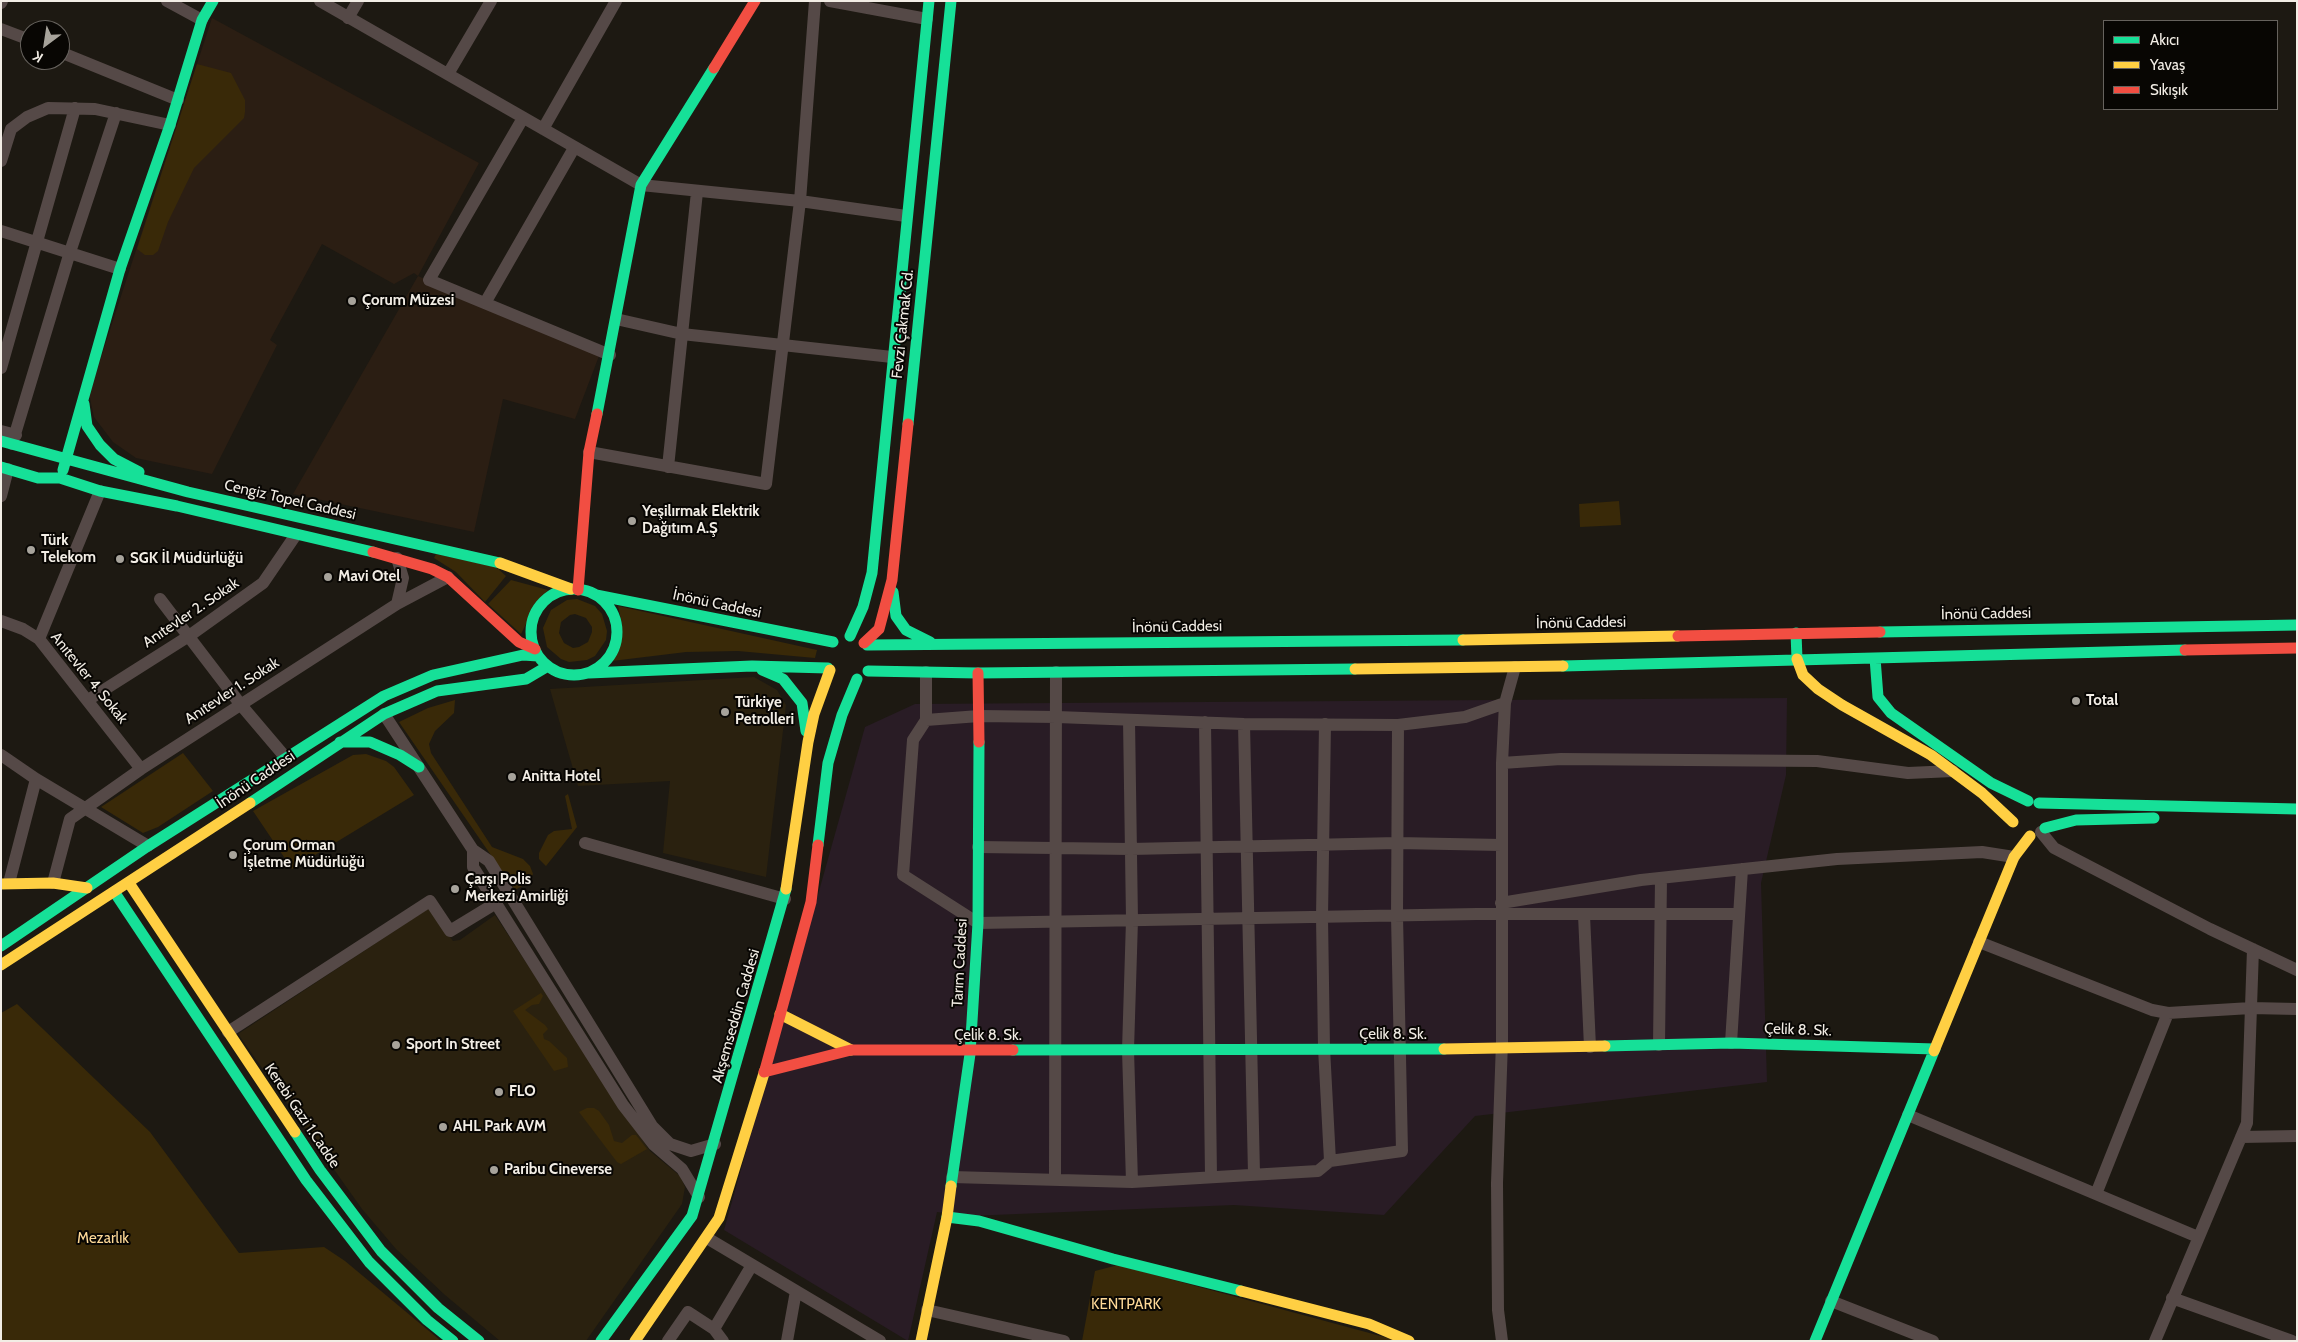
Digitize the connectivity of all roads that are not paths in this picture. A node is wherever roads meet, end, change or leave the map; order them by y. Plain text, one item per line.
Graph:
1 (166, 1) edge
2 (213, 1) edge
3 (320, 1) edge
4 (358, 1) edge
5 (491, 1) edge
6 (616, 1) edge
7 (756, 1) edge
8 (815, 1) edge
9 (830, 1) edge
10 (929, 1) edge
11 (950, 1) edge
12 (348, 18) junction
13 (928, 19) junction
14 (202, 20) junction
15 (1, 29) edge
16 (20, 36) edge
17 (70, 56) edge
18 (448, 74) junction
19 (178, 100) junction
20 (75, 108) junction
21 (116, 114) junction
22 (523, 118) junction
23 (170, 125) junction
24 (543, 129) junction
25 (574, 148) junction
26 (1, 161) edge
27 (641, 186) junction
28 (697, 192) junction
29 (800, 202) junction
30 (906, 216) junction
31 (1, 231) edge
32 (38, 242) junction
33 (70, 252) junction
34 (120, 269) junction
35 (485, 303) junction
36 (616, 319) junction
37 (682, 334) junction
38 (782, 344) junction
39 (610, 355) junction
40 (892, 357) junction
41 (1, 368) edge
42 (84, 398) junction
43 (1, 431) edge
44 (589, 452) junction
45 (9, 453) edge
46 (66, 460) junction
47 (668, 467) junction
48 (60, 478) junction
49 (100, 491) junction
50 (188, 492) junction
51 (1, 496) edge
52 (295, 536) junction
53 (397, 558) junction
54 (448, 577) junction
55 (892, 580) junction
56 (574, 590) junction
57 (595, 595) junction
58 (160, 599) dead end
59 (397, 604) junction
60 (1, 621) edge
61 (2297, 625) edge
62 (1796, 634) junction
63 (189, 636) junction
64 (850, 636) junction
65 (39, 639) junction
66 (833, 642) junction
67 (866, 644) junction
68 (935, 644) junction
69 (2297, 648) edge
70 (536, 652) junction
71 (1875, 658) junction
72 (1797, 659) junction
73 (828, 662) junction
74 (548, 666) junction
75 (752, 666) junction
76 (1515, 667) junction
77 (868, 670) junction
78 (926, 672) junction
79 (1056, 672) junction
80 (588, 673) junction
81 (978, 673) junction
82 (857, 679) junction
83 (88, 700) junction
84 (1505, 703) junction
85 (241, 705) junction
86 (384, 714) junction
87 (980, 716) junction
88 (1057, 717) junction
89 (926, 720) junction
90 (1129, 720) junction
91 (1205, 722) junction
92 (1244, 724) junction
93 (1325, 724) junction
94 (1398, 725) junction
95 (339, 742) junction
96 (808, 742) junction
97 (1, 755) edge
98 (286, 758) junction
99 (1502, 763) junction
100 (420, 767) junction
101 (141, 768) junction
102 (1953, 771) junction
103 (36, 779) junction
104 (2033, 802) junction
105 (85, 808) junction
106 (2297, 809) edge
107 (2168, 818) dead end
108 (2188, 818) dead end
109 (2297, 818) edge
110 (2014, 824) junction
111 (2039, 832) junction
112 (585, 843) dead end
113 (1397, 843) junction
114 (1323, 844) junction
115 (1502, 845) junction
116 (148, 846) junction
117 (978, 847) junction
118 (1247, 847) junction
119 (1055, 848) junction
120 (1206, 848) junction
121 (1131, 849) junction
122 (473, 850) junction
123 (2014, 857) junction
124 (1742, 869) junction
125 (1661, 878) junction
126 (5, 883) edge
127 (53, 883) junction
128 (129, 883) junction
129 (88, 888) junction
130 (115, 893) junction
131 (785, 899) junction
132 (496, 903) junction
133 (1501, 909) junction
134 (1662, 914) junction
135 (1739, 914) junction
136 (1584, 915) junction
137 (1397, 916) junction
138 (1249, 918) junction
139 (1322, 918) junction
140 (1207, 919) junction
141 (1132, 920) junction
142 (1056, 921) junction
143 (978, 922) junction
144 (1979, 942) junction
145 (1, 946) edge
146 (2253, 949) junction
147 (1, 966) edge
148 (2297, 970) edge
149 (2251, 1008) junction
150 (2297, 1009) edge
151 (2168, 1013) junction
152 (780, 1014) junction
153 (228, 1032) junction
154 (214, 1041) junction
155 (1731, 1043) junction
156 (1659, 1045) junction
157 (1590, 1047) junction
158 (1502, 1049) junction
159 (1935, 1049) junction
160 (851, 1050) junction
161 (1054, 1050) junction
162 (1128, 1050) junction
163 (1208, 1050) junction
164 (1253, 1050) junction
165 (1325, 1050) junction
166 (1401, 1050) junction
167 (970, 1051) junction
168 (764, 1072) junction
169 (1908, 1115) junction
170 (2297, 1136) edge
171 (2241, 1137) junction
172 (715, 1144) junction
173 (1330, 1161) junction
174 (1254, 1174) junction
175 (1211, 1176) junction
176 (952, 1178) junction
177 (1055, 1180) junction
178 (1132, 1182) junction
179 (2096, 1194) junction
180 (699, 1197) junction
181 (946, 1217) junction
182 (2198, 1237) junction
183 (707, 1238) junction
184 (752, 1265) junction
185 (796, 1291) junction
186 (2172, 1298) junction
187 (1831, 1301) junction
188 (927, 1310) junction
189 (714, 1328) junction
190 (2292, 1338) edge
191 (453, 1341) edge
192 (478, 1341) edge
193 (600, 1341) edge
194 (636, 1341) edge
195 (668, 1341) edge
196 (722, 1341) edge
197 (787, 1341) edge
198 (880, 1341) edge
199 (921, 1341) edge
200 (1064, 1341) edge
201 (1409, 1341) edge
202 (1502, 1341) edge
203 (1815, 1341) edge
204 (1933, 1341) edge
205 (2155, 1341) edge

1 - 14 street
2 - 14 street
3 - 12 street
4 - 12 street
5 - 18 street
6 - 24 street
7 - 27 street
8 - 29 street
9 - 13 street
10 - 13 street, Fevzi Çakmak Cd.
11 - 55 street, Fevzi Çakmak Cd.
12 - 18 street
13 - 30 street, Fevzi Çakmak Cd.
14 - 19 street
15 - 16 street
17 - 19 street
18 - 22 street
19 - 23 street
20 - 21 street
20 - 26 street
20 - 32 street
21 - 23 street
21 - 33 street
22 - 24 street
22 - 35 street
23 - 34 street
24 - 25 street
25 - 27 street
25 - 35 street
27 - 28 street
27 - 36 street
28 - 29 street
28 - 37 street
29 - 30 street
29 - 38 street
30 - 40 street, Fevzi Çakmak Cd.
31 - 32 street
32 - 33 street
32 - 41 street
33 - 34 street
33 - 45 street
34 - 42 street
35 - 39 street
36 - 37 street
36 - 39 street
37 - 38 street
37 - 47 street
38 - 40 street
38 - 47 street
39 - 44 street
40 - 64 street, Fevzi Çakmak Cd.
42 - 46 street
42 - 50 street
43 - 45 street
44 - 47 street
44 - 56 street
45 - 46 street, Cengiz Topel Caddesi
45 - 48 street
45 - 51 street
46 - 48 street
46 - 50 street, Cengiz Topel Caddesi
48 - 49 street
49 - 52 street
49 - 65 street
50 - 56 street, Cengiz Topel Caddesi
52 - 53 street
52 - 63 street, Anıtevler 2. Sokak
53 - 54 street
53 - 59 street
54 - 59 street, Anıtevler 1. Sokak
54 - 70 street
55 - 67 street, Fevzi Çakmak Cd.
55 - 68 street
56 - 57 street
56 - 70 street
57 - 66 street, İnönü Caddesi
57 - 80 street
58 - 63 street
59 - 85 street, Anıtevler 1. Sokak
60 - 65 street, Anıtevler 4. Sokak
61 - 62 street, İnönü Caddesi
62 - 68 street, İnönü Caddesi
62 - 72 street
63 - 83 street, Anıtevler 2. Sokak
63 - 85 street
64 - 66 street
64 - 67 street
65 - 83 street, Anıtevler 4. Sokak
66 - 73 street
67 - 68 street, İnönü Caddesi
67 - 77 street
69 - 71 street
70 - 74 street
70 - 98 street, İnönü Caddesi
71 - 72 street
71 - 104 street
72 - 76 street
72 - 102 street
73 - 75 street
73 - 82 street
73 - 96 street, Akşemseddin Caddesi
74 - 80 street
74 - 86 street, İnönü Caddesi
75 - 80 street
75 - 96 street
76 - 79 street
76 - 84 street
77 - 78 street
77 - 82 street
78 - 81 street
78 - 89 street
79 - 81 street
79 - 88 street
81 - 87 street, Tarım Caddesi
82 - 152 street
83 - 101 street, Anıtevler 4. Sokak
84 - 94 street
84 - 99 street
85 - 98 street
85 - 101 street, Anıtevler 1. Sokak
86 - 95 street, İnönü Caddesi
86 - 100 street
87 - 88 street
87 - 89 street
87 - 117 street, Tarım Caddesi
88 - 90 street
88 - 119 street
89 - 143 street
90 - 91 street
90 - 121 street
91 - 92 street
91 - 120 street
92 - 93 street
92 - 118 street
93 - 94 street
93 - 114 street
94 - 113 street
95 - 100 street
95 - 128 street, İnönü Caddesi
96 - 131 street, Akşemseddin Caddesi
97 - 103 street
98 - 116 street, İnönü Caddesi
99 - 102 street
99 - 115 street
100 - 122 street
101 - 105 street, Anıtevler 1. Sokak
102 - 110 street
103 - 105 street
103 - 126 street
104 - 106 street
104 - 110 street
104 - 111 street
105 - 116 street
105 - 127 street, Anıtevler 1. Sokak
107 - 111 street
108 - 109 street
110 - 111 street
110 - 123 street
111 - 123 street
111 - 146 street
112 - 131 street
113 - 114 street
113 - 115 street
113 - 137 street
114 - 118 street
114 - 139 street
115 - 133 street
116 - 129 street, İnönü Caddesi
117 - 119 street
117 - 143 street, Tarım Caddesi
118 - 120 street
118 - 138 street
119 - 121 street
119 - 142 street
120 - 121 street
120 - 140 street
121 - 141 street
122 - 132 street
122 - 172 street
123 - 124 street
123 - 144 street
124 - 125 street
124 - 135 street
125 - 133 street
125 - 134 street
126 - 127 street
127 - 129 street
128 - 130 street, İnönü Caddesi
128 - 153 street, Kerebi Gazi 1.Cadde
129 - 145 street, İnönü Caddesi
130 - 147 street, İnönü Caddesi
130 - 154 street, Kerebi Gazi 1.Cadde
131 - 172 street, Akşemseddin Caddesi
132 - 153 street
132 - 180 street
133 - 136 street
133 - 137 street
133 - 158 street
134 - 135 street
134 - 136 street
134 - 156 street
135 - 155 street
136 - 157 street
137 - 139 street
137 - 166 street
138 - 139 street
138 - 140 street
138 - 164 street
139 - 165 street
140 - 141 street
140 - 163 street
141 - 142 street
141 - 162 street
142 - 143 street
142 - 161 street
143 - 167 street, Tarım Caddesi
144 - 151 street
144 - 159 street
146 - 148 street
146 - 149 street
149 - 150 street
149 - 151 street
149 - 171 street
151 - 179 street
152 - 160 street
152 - 168 street
153 - 154 street
153 - 192 street, Kerebi Gazi 1.Cadde
154 - 191 street, Kerebi Gazi 1.Cadde
155 - 156 street, Çelik 8. Sk.
155 - 159 street, Çelik 8. Sk.
156 - 157 street, Çelik 8. Sk.
157 - 158 street, Çelik 8. Sk.
158 - 166 street, Çelik 8. Sk.
158 - 202 street
159 - 169 street
160 - 167 street, Çelik 8. Sk.
160 - 168 street
161 - 162 street, Çelik 8. Sk.
161 - 167 street, Çelik 8. Sk.
161 - 177 street
162 - 163 street, Çelik 8. Sk.
162 - 178 street
163 - 164 street, Çelik 8. Sk.
163 - 175 street
164 - 165 street, Çelik 8. Sk.
164 - 174 street
165 - 166 street, Çelik 8. Sk.
165 - 173 street
166 - 173 street
167 - 176 street, Tarım Caddesi
168 - 183 street
169 - 179 street
169 - 187 street
170 - 171 street
171 - 182 street
172 - 180 street, Akşemseddin Caddesi
173 - 174 street
174 - 175 street
175 - 178 street
176 - 177 street
176 - 181 street, Tarım Caddesi
177 - 178 street
179 - 182 street
180 - 193 street, Akşemseddin Caddesi
181 - 188 street, Tarım Caddesi
181 - 201 street
182 - 186 street
183 - 184 street
183 - 194 street
184 - 185 street
184 - 189 street
185 - 197 street
185 - 198 street
186 - 190 street
186 - 205 street
187 - 203 street
187 - 204 street
188 - 199 street, Tarım Caddesi
188 - 200 street
189 - 195 street
189 - 196 street

